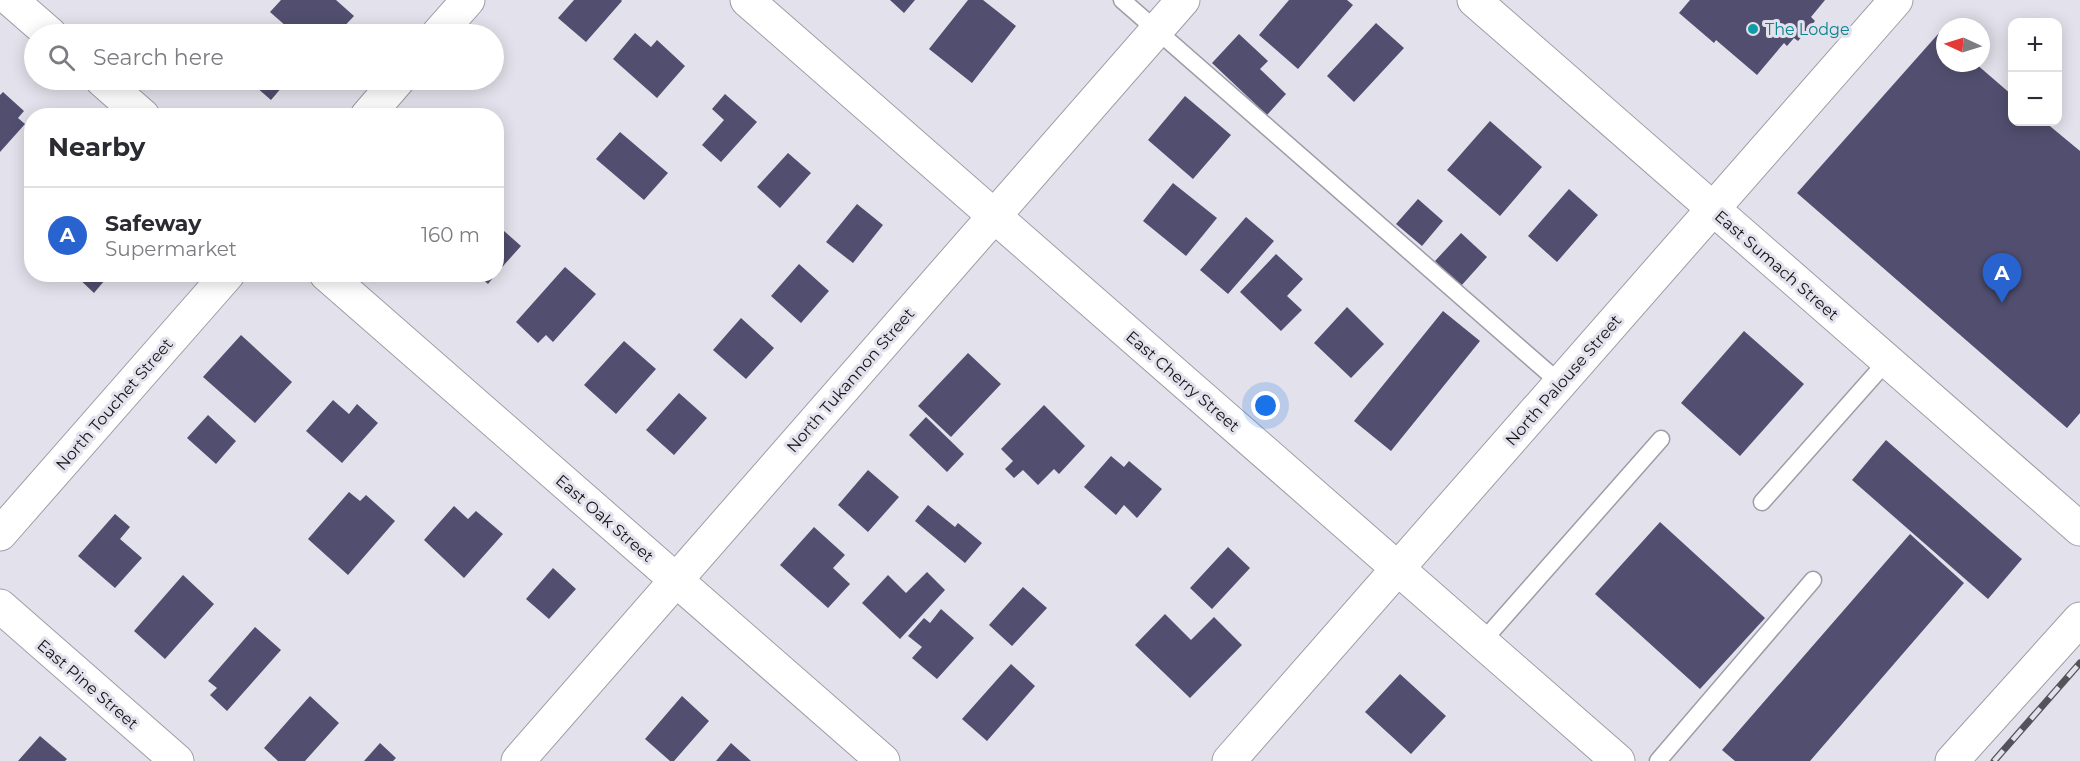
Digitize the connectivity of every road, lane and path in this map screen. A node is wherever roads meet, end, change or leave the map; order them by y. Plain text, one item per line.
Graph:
1 (11, 0) edge
2 (468, 0) edge
3 (747, 0) edge
4 (1122, 0) edge
5 (1183, 0) edge
6 (1474, 0) edge
7 (1896, 0) edge
8 (39, 24) edge
9 (447, 24) edge
10 (1157, 30) junction
11 (113, 90) edge
12 (389, 90) edge
13 (134, 108) edge
14 (374, 108) edge
15 (1713, 209) junction
16 (994, 216) junction
17 (221, 282) edge
18 (335, 282) edge
19 (1887, 361) junction
20 (1560, 383) junction
21 (1661, 439) dead end
22 (1762, 502) dead end
23 (2080, 529) edge
24 (0, 534) edge
25 (1398, 569) junction
26 (676, 580) junction
27 (1813, 580) dead end
28 (0, 606) edge
29 (2080, 619) edge
30 (1482, 642) junction
31 (177, 761) edge
32 (518, 761) edge
33 (884, 761) edge
34 (1229, 761) edge
35 (1618, 761) edge
36 (1658, 761) edge
37 (1952, 761) edge

1 - 8 street
2 - 9 street
3 - 16 street, East Cherry Street
4 - 10 lane
5 - 10 street, North Tukannon Street
6 - 15 street, East Sumach Street
7 - 15 street, North Palouse Street
10 - 16 street, North Tukannon Street
10 - 20 lane
11 - 13 street
12 - 14 street
15 - 19 street, East Sumach Street
15 - 20 street, North Palouse Street
16 - 25 street, East Cherry Street
16 - 26 street, North Tukannon Street
17 - 24 street, North Touchet Street
18 - 26 street, East Oak Street
19 - 22 lane
19 - 23 street, East Sumach Street
20 - 25 street, North Palouse Street
21 - 30 lane
25 - 30 street, East Cherry Street
25 - 34 street, North Palouse Street
26 - 32 street, North Tukannon Street
26 - 33 street, East Oak Street
27 - 36 lane
28 - 31 street, East Pine Street
29 - 37 street
30 - 35 street, East Cherry Street

